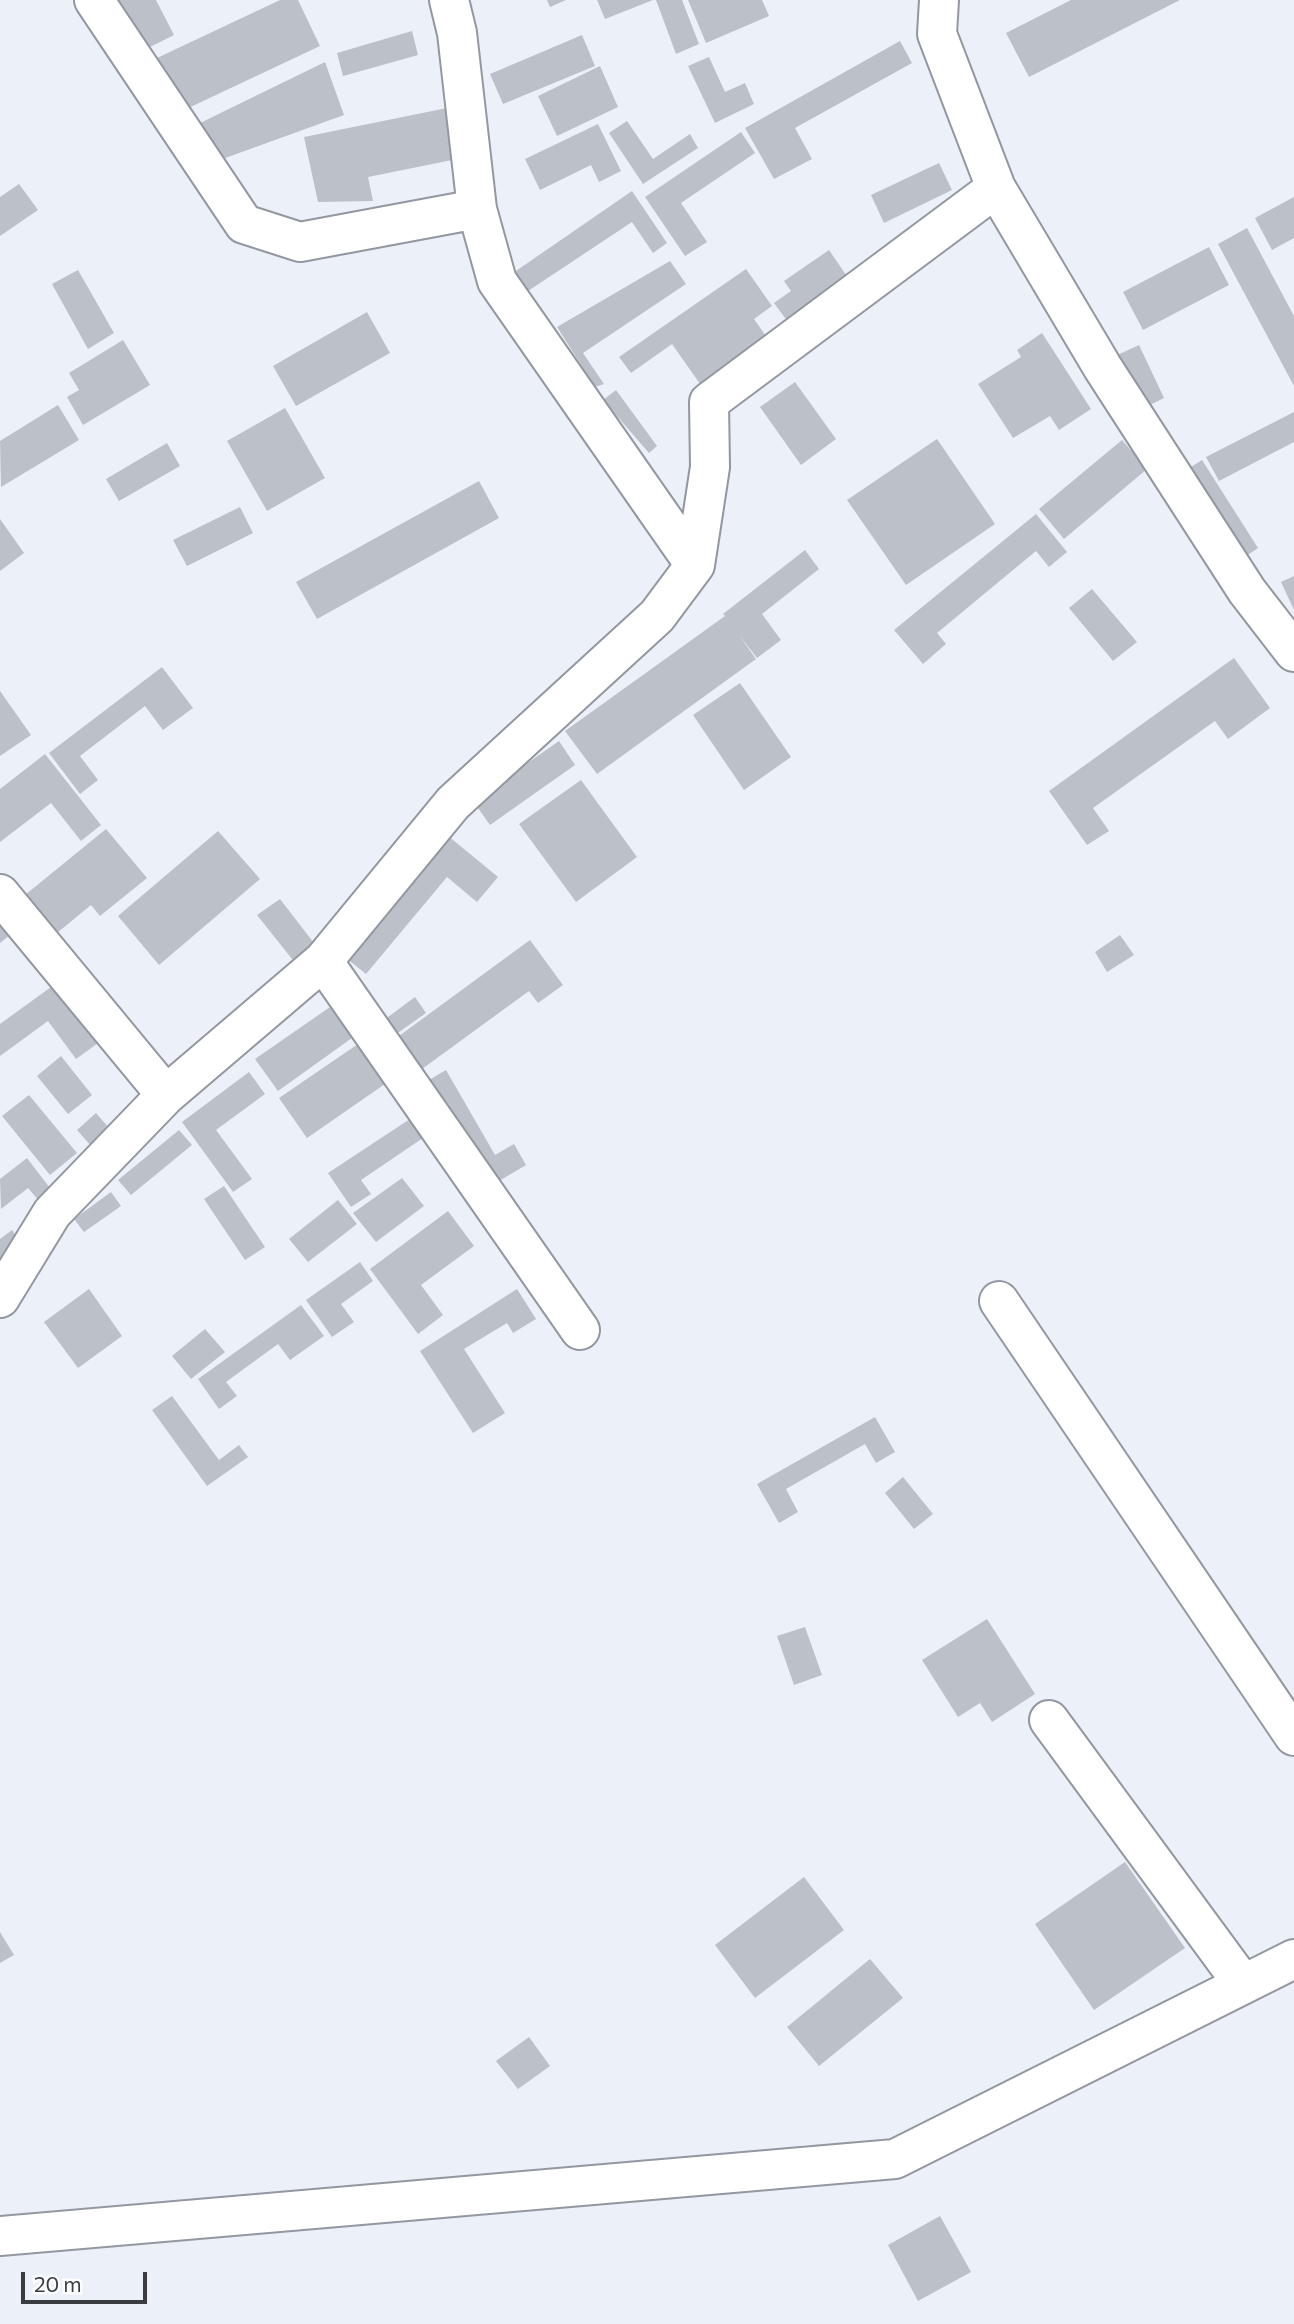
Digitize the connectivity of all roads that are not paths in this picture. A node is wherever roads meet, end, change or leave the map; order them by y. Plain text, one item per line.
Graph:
1 (94, 0) edge
2 (449, 0) edge
3 (939, 0) edge
4 (996, 188) junction
5 (477, 209) junction
6 (695, 565) junction
7 (1294, 652) edge
8 (0, 894) edge
9 (323, 961) junction
10 (166, 1094) junction
11 (0, 1298) edge
12 (999, 1301) dead end
13 (580, 1330) dead end
14 (1049, 1720) dead end
15 (1294, 1736) edge
16 (1294, 1959) edge
17 (1242, 1984) junction
18 (0, 2236) edge

1 - 5 street
2 - 5 street
3 - 4 street
4 - 6 street
4 - 7 street
5 - 6 street
6 - 9 street
8 - 10 street
9 - 10 street
9 - 13 street
10 - 11 street
12 - 15 street
14 - 17 street
16 - 17 street
17 - 18 street

